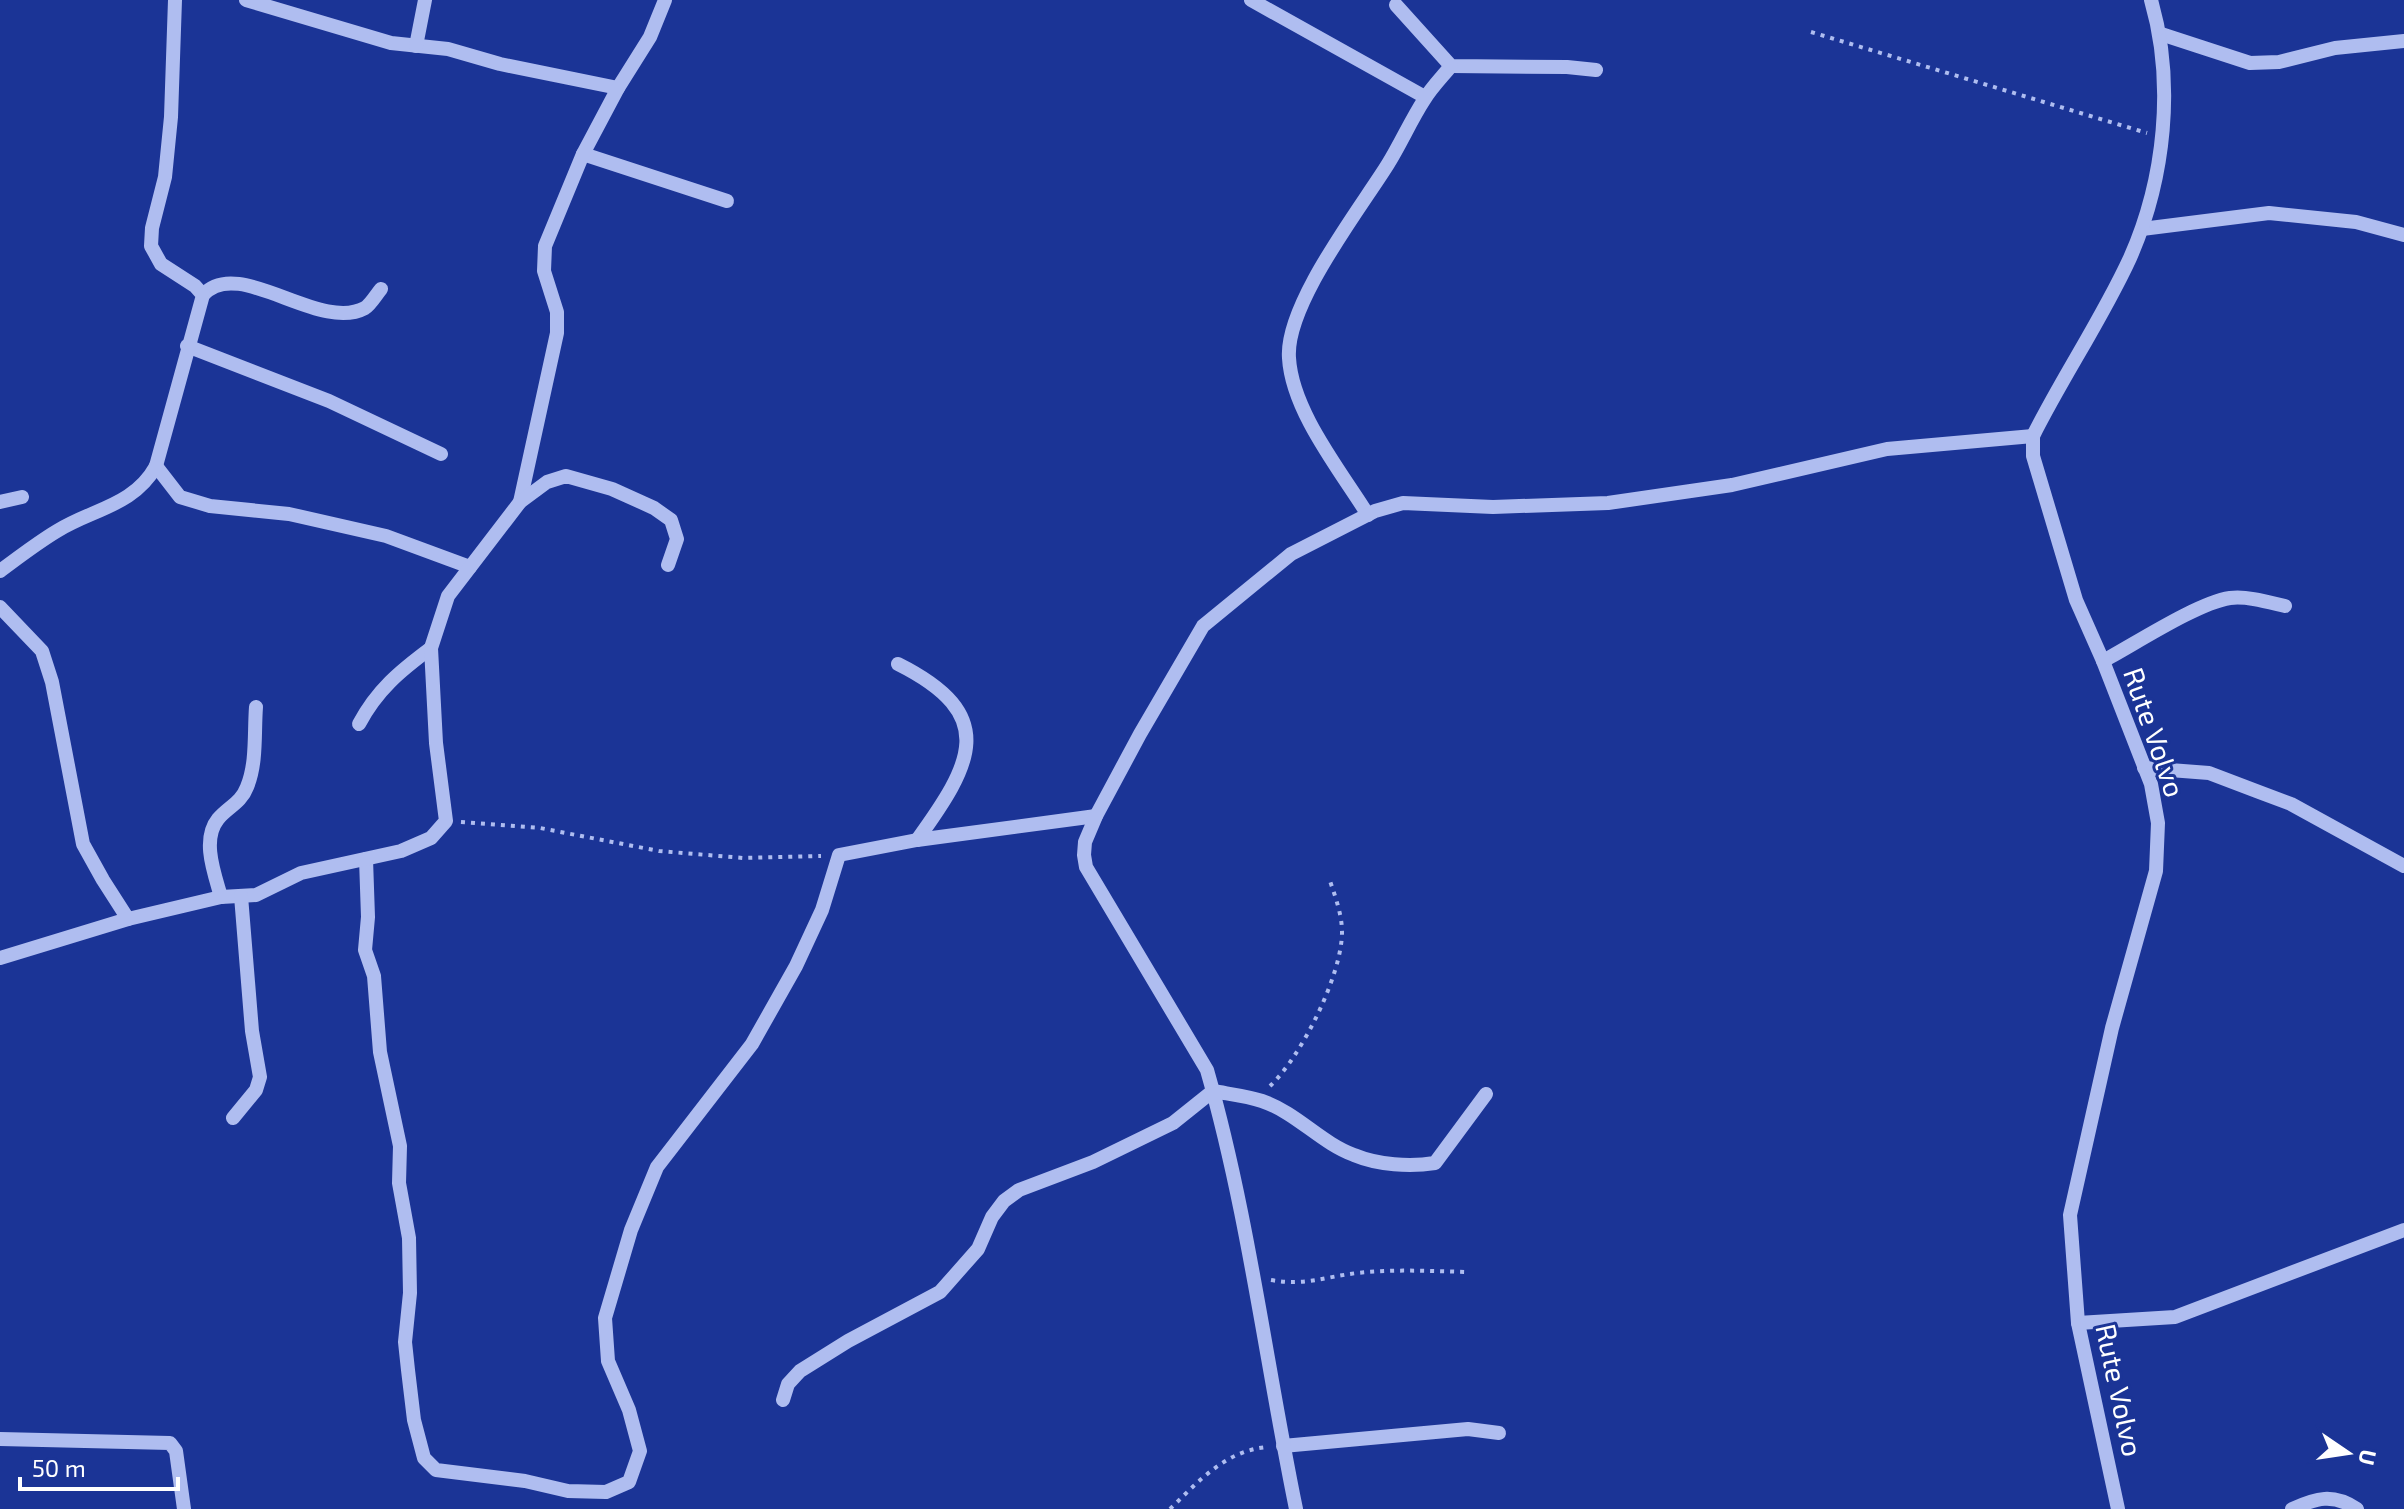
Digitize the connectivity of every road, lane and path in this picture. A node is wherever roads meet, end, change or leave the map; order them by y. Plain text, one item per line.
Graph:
1 (175, 0) edge
2 (246, 0) edge
3 (425, 0) edge
4 (665, 0) edge
5 (1251, 0) edge
6 (2151, 0) edge
7 (1396, 5) dead end
8 (1811, 32) dead end
9 (2161, 34) junction
10 (2404, 41) edge
11 (416, 46) junction
12 (1451, 66) junction
13 (1596, 70) dead end
14 (618, 88) junction
15 (1425, 97) junction
16 (2161, 137) junction
17 (583, 154) junction
18 (727, 201) dead end
19 (2142, 229) junction
20 (2404, 235) edge
21 (381, 289) dead end
22 (203, 295) junction
23 (187, 346) junction
24 (2033, 436) junction
25 (441, 454) dead end
26 (156, 466) junction
27 (22, 497) dead end
28 (0, 502) edge
29 (520, 502) junction
30 (1368, 515) junction
31 (668, 565) dead end
32 (470, 567) junction
33 (0, 571) edge
34 (2285, 606) dead end
35 (0, 607) edge
36 (431, 648) junction
37 (2103, 661) junction
38 (898, 664) dead end
39 (256, 707) dead end
40 (359, 724) dead end
41 (2144, 768) junction
42 (1096, 816) junction
43 (446, 821) junction
44 (917, 840) junction
45 (839, 855) junction
46 (366, 859) junction
47 (2404, 866) edge
48 (1329, 878) dead end
49 (241, 896) junction
50 (221, 897) junction
51 (128, 919) junction
52 (0, 958) edge
53 (1213, 1091) junction
54 (1486, 1094) dead end
55 (1252, 1099) junction
56 (233, 1118) dead end
57 (2404, 1230) edge
58 (1468, 1272) dead end
59 (1253, 1278) junction
60 (2078, 1323) junction
61 (783, 1400) dead end
62 (1499, 1433) dead end
63 (0, 1439) edge
64 (1283, 1446) junction
65 (184, 1509) edge
66 (1170, 1509) edge
67 (1296, 1509) edge
68 (2118, 1509) edge
69 (2292, 1509) edge
70 (2357, 1509) edge

1 - 22 street
2 - 11 street
3 - 11 street
4 - 14 street
5 - 15 street
6 - 9 street
7 - 12 street
8 - 16 path
9 - 10 street
9 - 16 street
11 - 14 street
12 - 13 street
12 - 15 street
14 - 17 street
15 - 30 street
16 - 19 street
17 - 18 street
17 - 29 street
19 - 20 street
19 - 24 street
21 - 22 street
22 - 23 street
23 - 25 street
23 - 26 street
24 - 30 street
24 - 37 street, Rute Volvo
26 - 32 street
26 - 33 street
27 - 28 street
29 - 31 street
29 - 32 street
30 - 42 street
32 - 36 street
34 - 37 street
35 - 51 street
36 - 40 street
36 - 43 street
37 - 41 street, Rute Volvo
38 - 44 street
39 - 50 street
41 - 47 street
41 - 60 street, Rute Volvo
42 - 44 street
42 - 53 street
43 - 45 path
43 - 46 street
44 - 45 street
45 - 46 street
46 - 49 street
48 - 55 path
49 - 50 street
49 - 56 street
50 - 51 street
51 - 52 street
53 - 55 street
53 - 59 street
53 - 61 street
54 - 55 street
57 - 60 street
58 - 59 path
59 - 64 street
60 - 68 street, Rute Volvo
62 - 64 street
63 - 65 street
64 - 66 path
64 - 67 street
69 - 70 street

